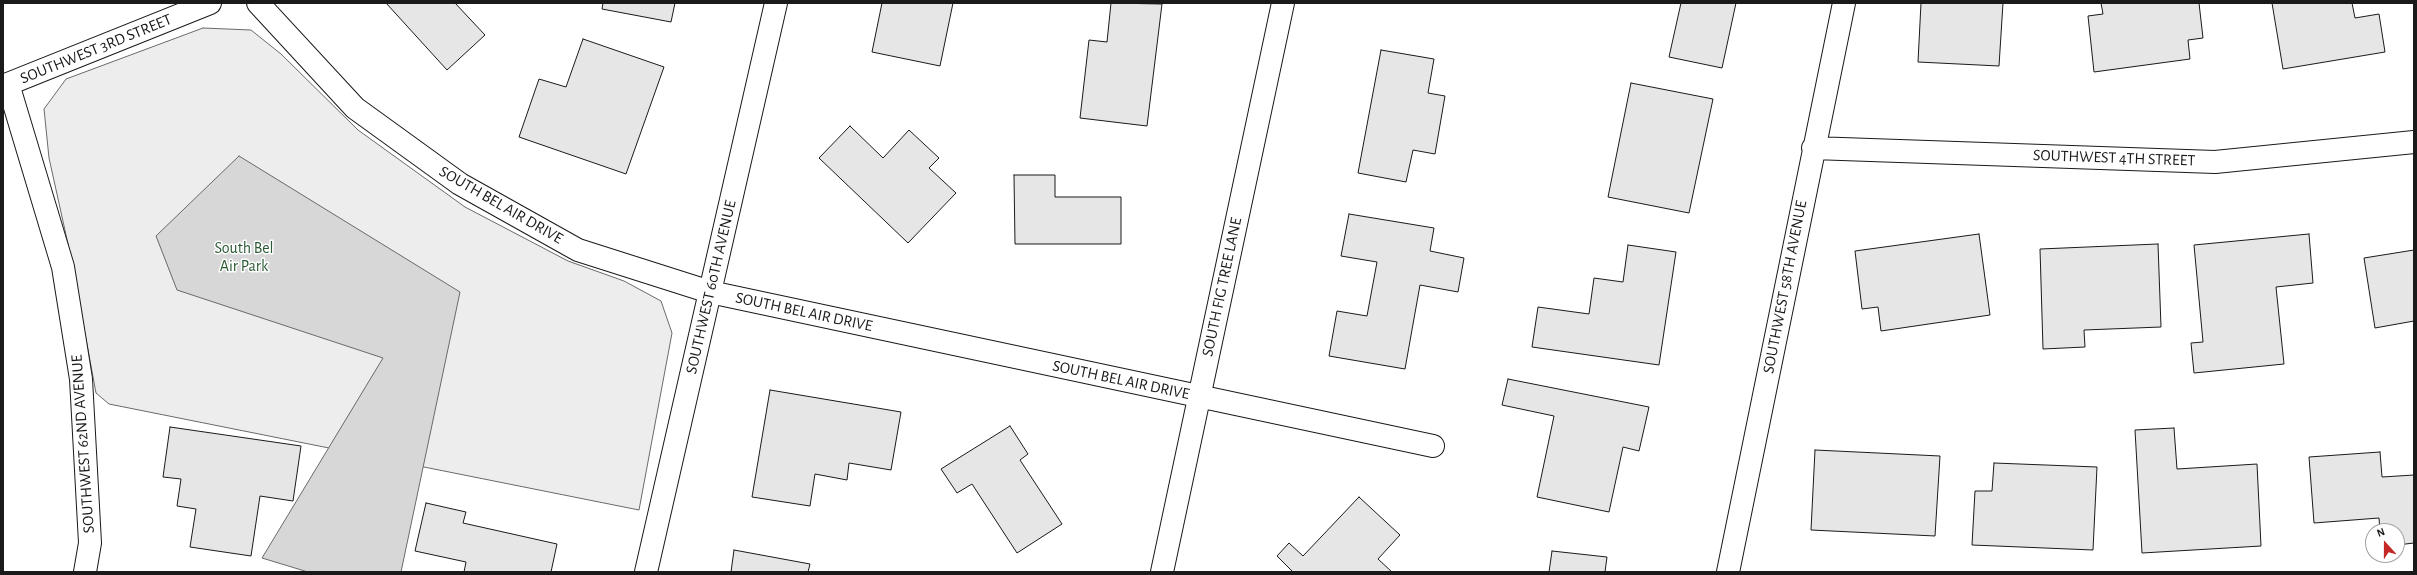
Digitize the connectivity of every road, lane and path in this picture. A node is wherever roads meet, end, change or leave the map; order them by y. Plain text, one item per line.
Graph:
1 (210, 3) edge
2 (258, 3) edge
3 (776, 3) edge
4 (1284, 3) edge
5 (1844, 3) edge
6 (6, 85) edge
7 (2414, 142) edge
8 (1813, 148) junction
9 (710, 292) junction
10 (1198, 396) junction
11 (1433, 446) dead end
12 (85, 572) edge
13 (646, 572) edge
14 (1162, 572) edge
15 (1728, 572) edge

1 - 6 street, SOUTHWEST 3RD STREET
2 - 9 street, SOUTH BEL AIR DRIVE
3 - 9 street, SOUTHWEST 60TH AVENUE
4 - 10 street, SOUTH FIG TREE LANE
5 - 8 street, SOUTHWEST 58TH AVENUE
6 - 12 street, SOUTHWEST 62ND AVENUE
7 - 8 street, SOUTHWEST 4TH STREET
8 - 15 street, SOUTHWEST 58TH AVENUE
9 - 10 street, SOUTH BEL AIR DRIVE
9 - 13 street, SOUTHWEST 60TH AVENUE
10 - 11 street, SOUTH BEL AIR DRIVE
10 - 14 street, SOUTH FIG TREE LANE

